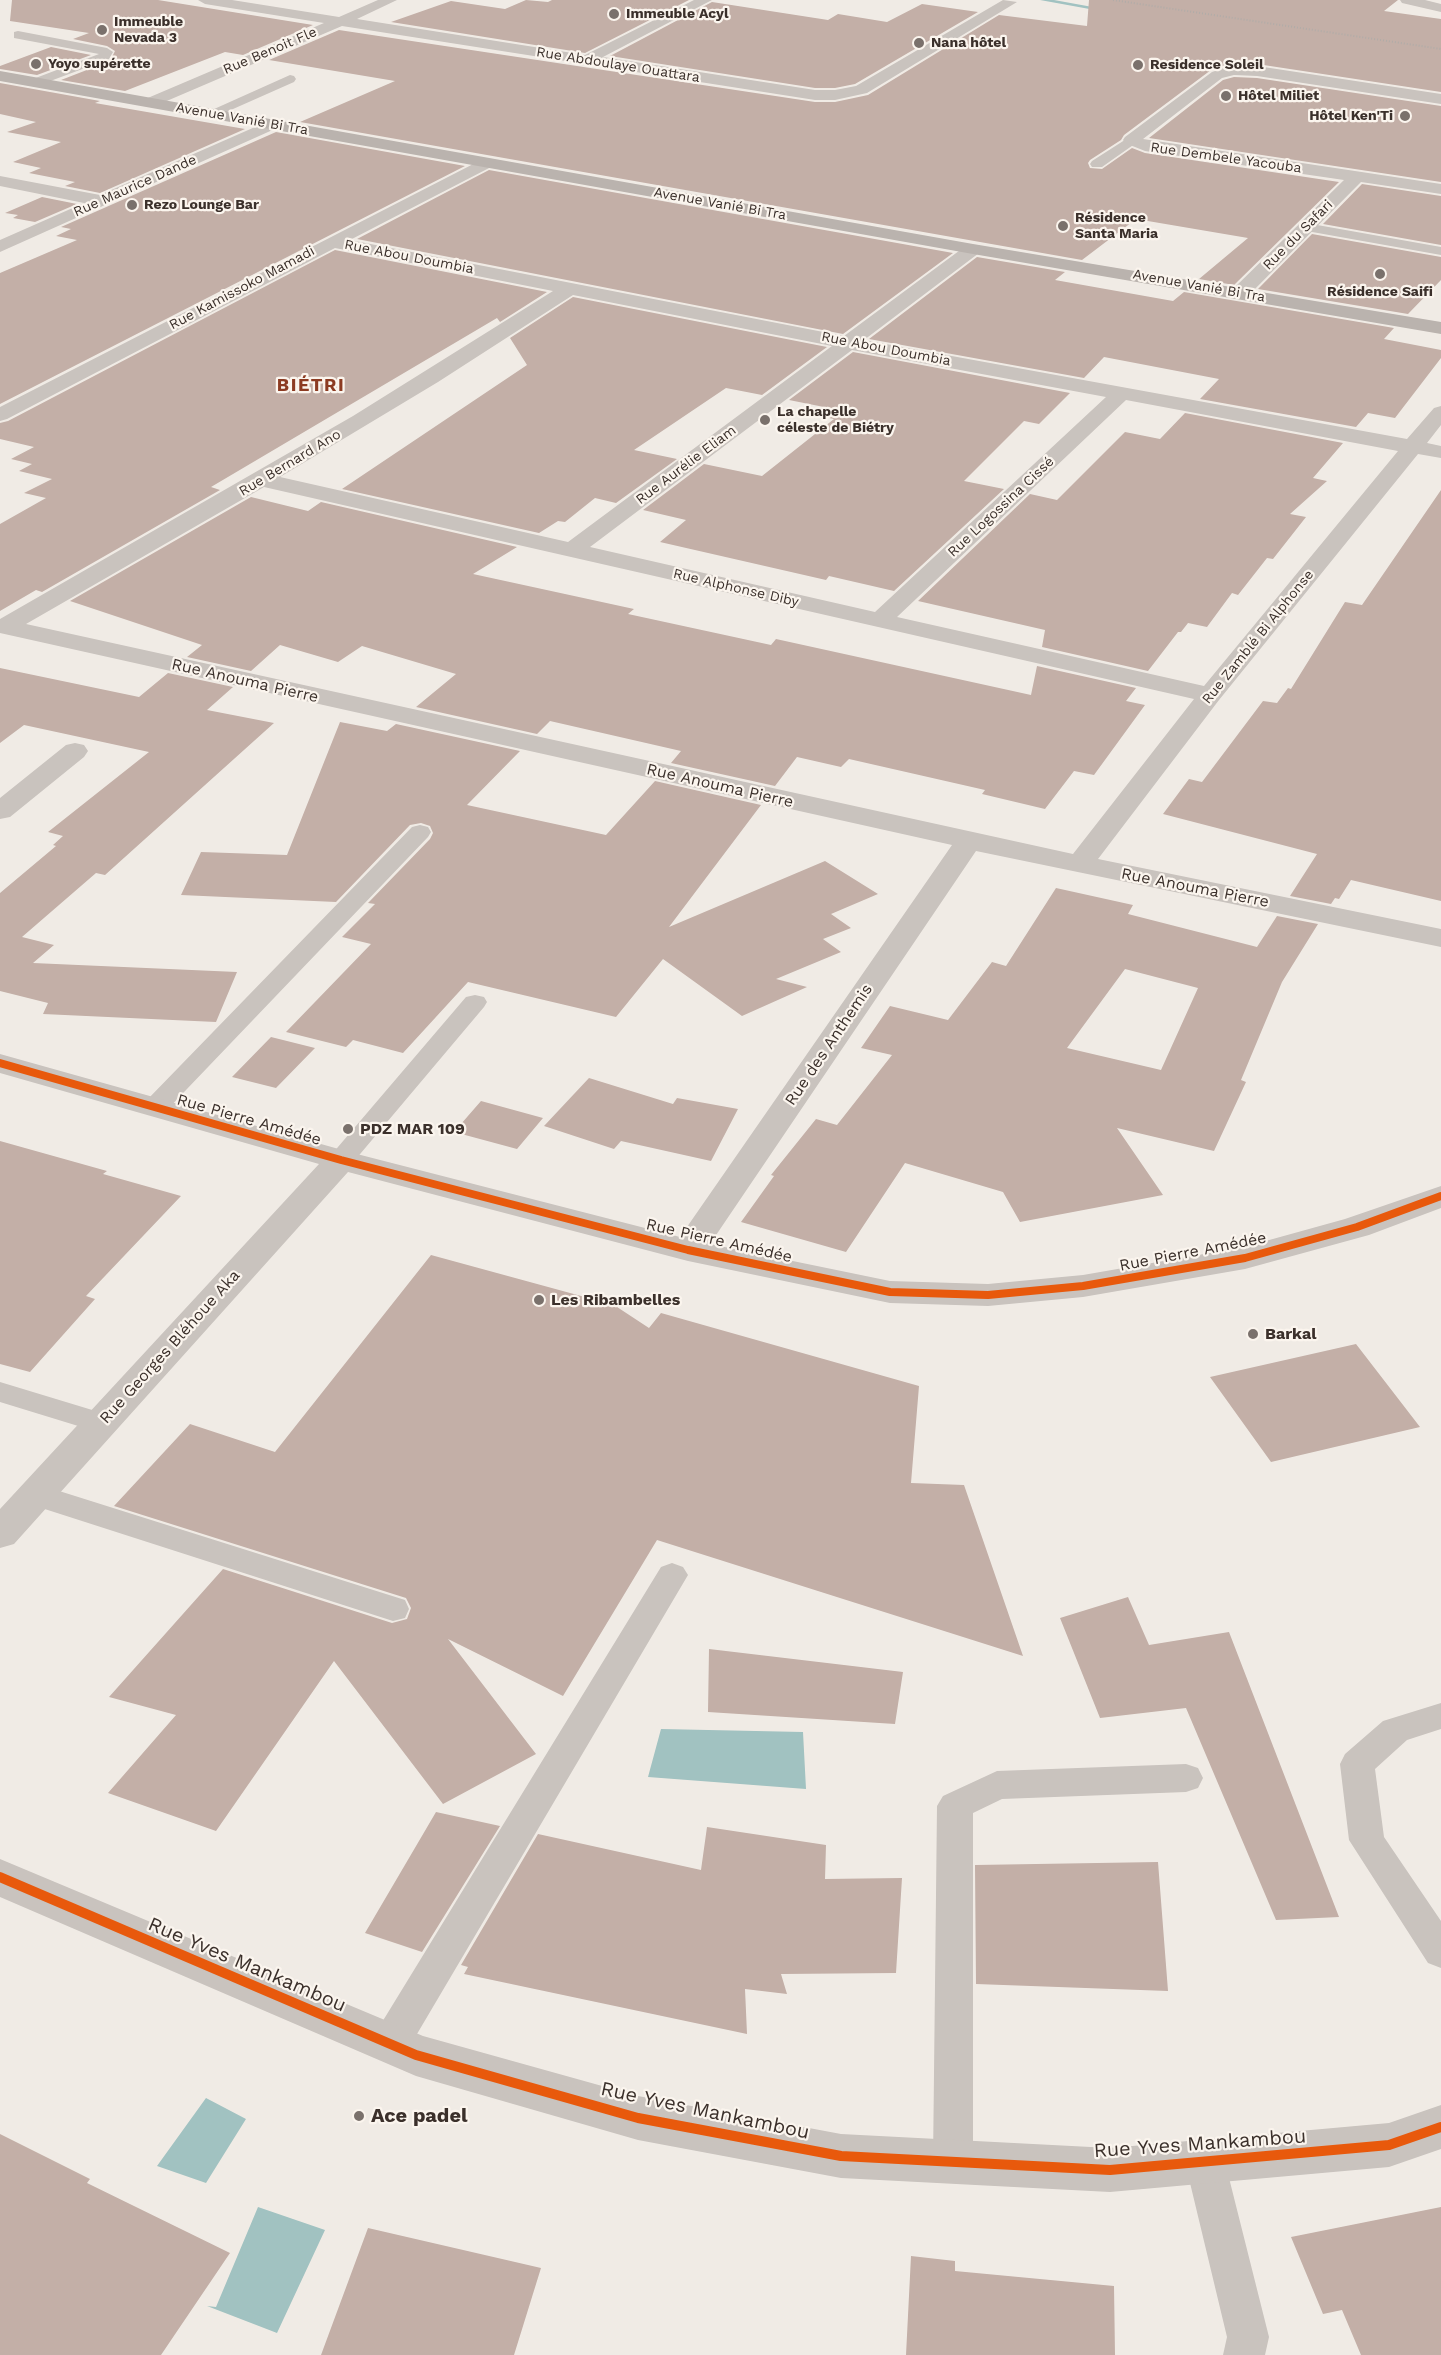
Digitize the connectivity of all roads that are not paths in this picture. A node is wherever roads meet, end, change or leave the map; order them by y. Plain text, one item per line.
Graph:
1 (205, 0) edge
2 (390, 0) edge
3 (705, 0) edge
4 (1407, 0) edge
5 (1010, 2) dead end
6 (1441, 8) edge
7 (342, 20) junction
8 (18, 35) dead end
9 (586, 60) junction
10 (0, 76) edge
11 (290, 79) dead end
12 (37, 82) junction
13 (1441, 99) edge
14 (149, 103) junction
15 (210, 114) junction
16 (271, 125) junction
17 (1131, 140) junction
18 (485, 163) junction
19 (1097, 164) dead end
20 (1357, 177) junction
21 (0, 181) edge
22 (1441, 189) edge
23 (102, 201) junction
24 (1306, 227) junction
25 (332, 242) junction
26 (0, 247) edge
27 (973, 249) junction
28 (1441, 250) edge
29 (569, 289) junction
30 (1240, 293) junction
31 (1441, 328) edge
32 (848, 343) junction
33 (1122, 393) junction
34 (1441, 412) edge
35 (0, 416) edge
36 (1411, 447) junction
37 (1441, 452) edge
38 (262, 480) junction
39 (572, 550) junction
40 (880, 620) junction
41 (2, 627) edge
42 (1210, 695) junction
43 (75, 751) dead end
44 (0, 811) edge
45 (420, 832) dead end
46 (969, 841) junction
47 (1079, 865) junction
48 (1441, 938) edge
49 (475, 1002) dead end
50 (0, 1063) edge
51 (155, 1107) junction
52 (341, 1160) junction
53 (1441, 1196) edge
54 (688, 1250) junction
55 (0, 1392) edge
56 (101, 1423) junction
57 (37, 1495) junction
58 (0, 1534) edge
59 (672, 1575) dead end
60 (393, 1609) dead end
61 (1441, 1716) edge
62 (1186, 1778) dead end
63 (0, 1877) edge
64 (1441, 1952) edge
65 (390, 2044) junction
66 (1441, 2127) edge
67 (953, 2162) junction
68 (1205, 2162) junction
69 (1251, 2349) edge

1 - 7 street, Rue Abdoulaye Ouattara
2 - 7 street, Rue Benoit Fle
3 - 9 street
4 - 6 street
5 - 9 street, Rue Abdoulaye Ouattara
7 - 9 street, Rue Abdoulaye Ouattara
7 - 14 street, Rue Benoit Fle
8 - 12 lane
10 - 12 street, Avenue Vanié Bi Tra
11 - 15 lane
12 - 14 street, Avenue Vanié Bi Tra
13 - 17 street, Rue Dembele Yacouba
14 - 15 street, Avenue Vanié Bi Tra
15 - 16 street, Avenue Vanié Bi Tra
16 - 18 street, Avenue Vanié Bi Tra
16 - 23 street, Rue Maurice Dande
17 - 19 lane
17 - 20 street, Rue Dembele Yacouba
18 - 25 street, Rue Kamissoko Mamadi
18 - 27 street, Avenue Vanié Bi Tra
20 - 22 street, Rue Dembele Yacouba
20 - 24 street, Rue du Safari
21 - 23 street
23 - 26 street, Rue Maurice Dande
24 - 28 lane
24 - 30 street, Rue du Safari
25 - 29 street, Rue Abou Doumbia
25 - 35 street, Rue Kamissoko Mamadi
27 - 30 street, Avenue Vanié Bi Tra
27 - 32 street, Rue Aurélie Eliam
29 - 32 street, Rue Abou Doumbia
29 - 38 street, Rue Bernard Ano
30 - 31 street, Avenue Vanié Bi Tra
32 - 33 street, Rue Abou Doumbia
32 - 39 street, Rue Aurélie Eliam
33 - 36 street, Rue Abou Doumbia
33 - 40 street, Rue Logossina Cissé
34 - 36 street, Rue Zamblé Bi Alphonse
36 - 37 street, Rue Abou Doumbia
36 - 42 street, Rue Zamblé Bi Alphonse
38 - 39 street, Rue Alphonse Diby
38 - 41 street, Rue Bernard Ano
39 - 40 street, Rue Alphonse Diby
40 - 42 street, Rue Alphonse Diby
41 - 46 street, Rue Anouma Pierre
42 - 47 street, Rue Zamblé Bi Alphonse
43 - 44 street
45 - 51 lane
46 - 47 street, Rue Anouma Pierre
46 - 54 street, Rue des Anthemis
47 - 48 street, Rue Anouma Pierre
49 - 52 lane
50 - 51 street, Rue Pierre Amédée
51 - 52 street, Rue Pierre Amédée
52 - 54 street, Rue Pierre Amédée
52 - 56 street, Rue Georges Bléhoue Aka
53 - 54 street, Rue Pierre Amédée
55 - 56 lane
56 - 57 street, Rue Georges Bléhoue Aka
57 - 58 street, Rue Georges Bléhoue Aka
57 - 60 lane
59 - 65 lane
61 - 64 lane
62 - 67 lane
63 - 65 street, Rue Yves Mankambou
65 - 67 street, Rue Yves Mankambou
66 - 68 street, Rue Yves Mankambou
67 - 68 street, Rue Yves Mankambou
68 - 69 lane

